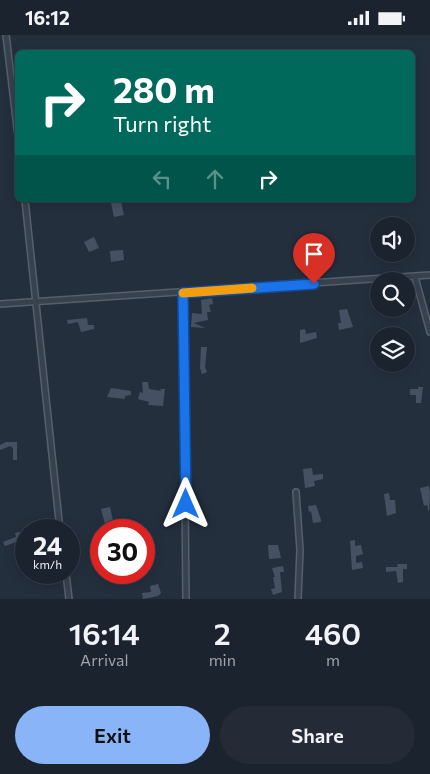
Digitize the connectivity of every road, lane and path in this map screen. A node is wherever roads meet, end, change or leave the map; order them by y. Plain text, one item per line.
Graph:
1 (6, 35) edge
2 (15, 111) edge
3 (25, 202) edge
4 (430, 275) edge
5 (415, 277) joint
6 (370, 280) edge
7 (183, 293) junction
8 (37, 301) junction
9 (0, 304) edge
10 (430, 332) edge
11 (296, 492) dead end
12 (59, 519) edge
13 (67, 584) edge
14 (69, 599) edge
15 (186, 599) edge
16 (298, 599) edge

1 - 2 street
3 - 8 street
4 - 5 street
5 - 10 street
6 - 7 street
7 - 8 street
7 - 15 street
8 - 9 street
8 - 12 street
11 - 16 street
13 - 14 street

